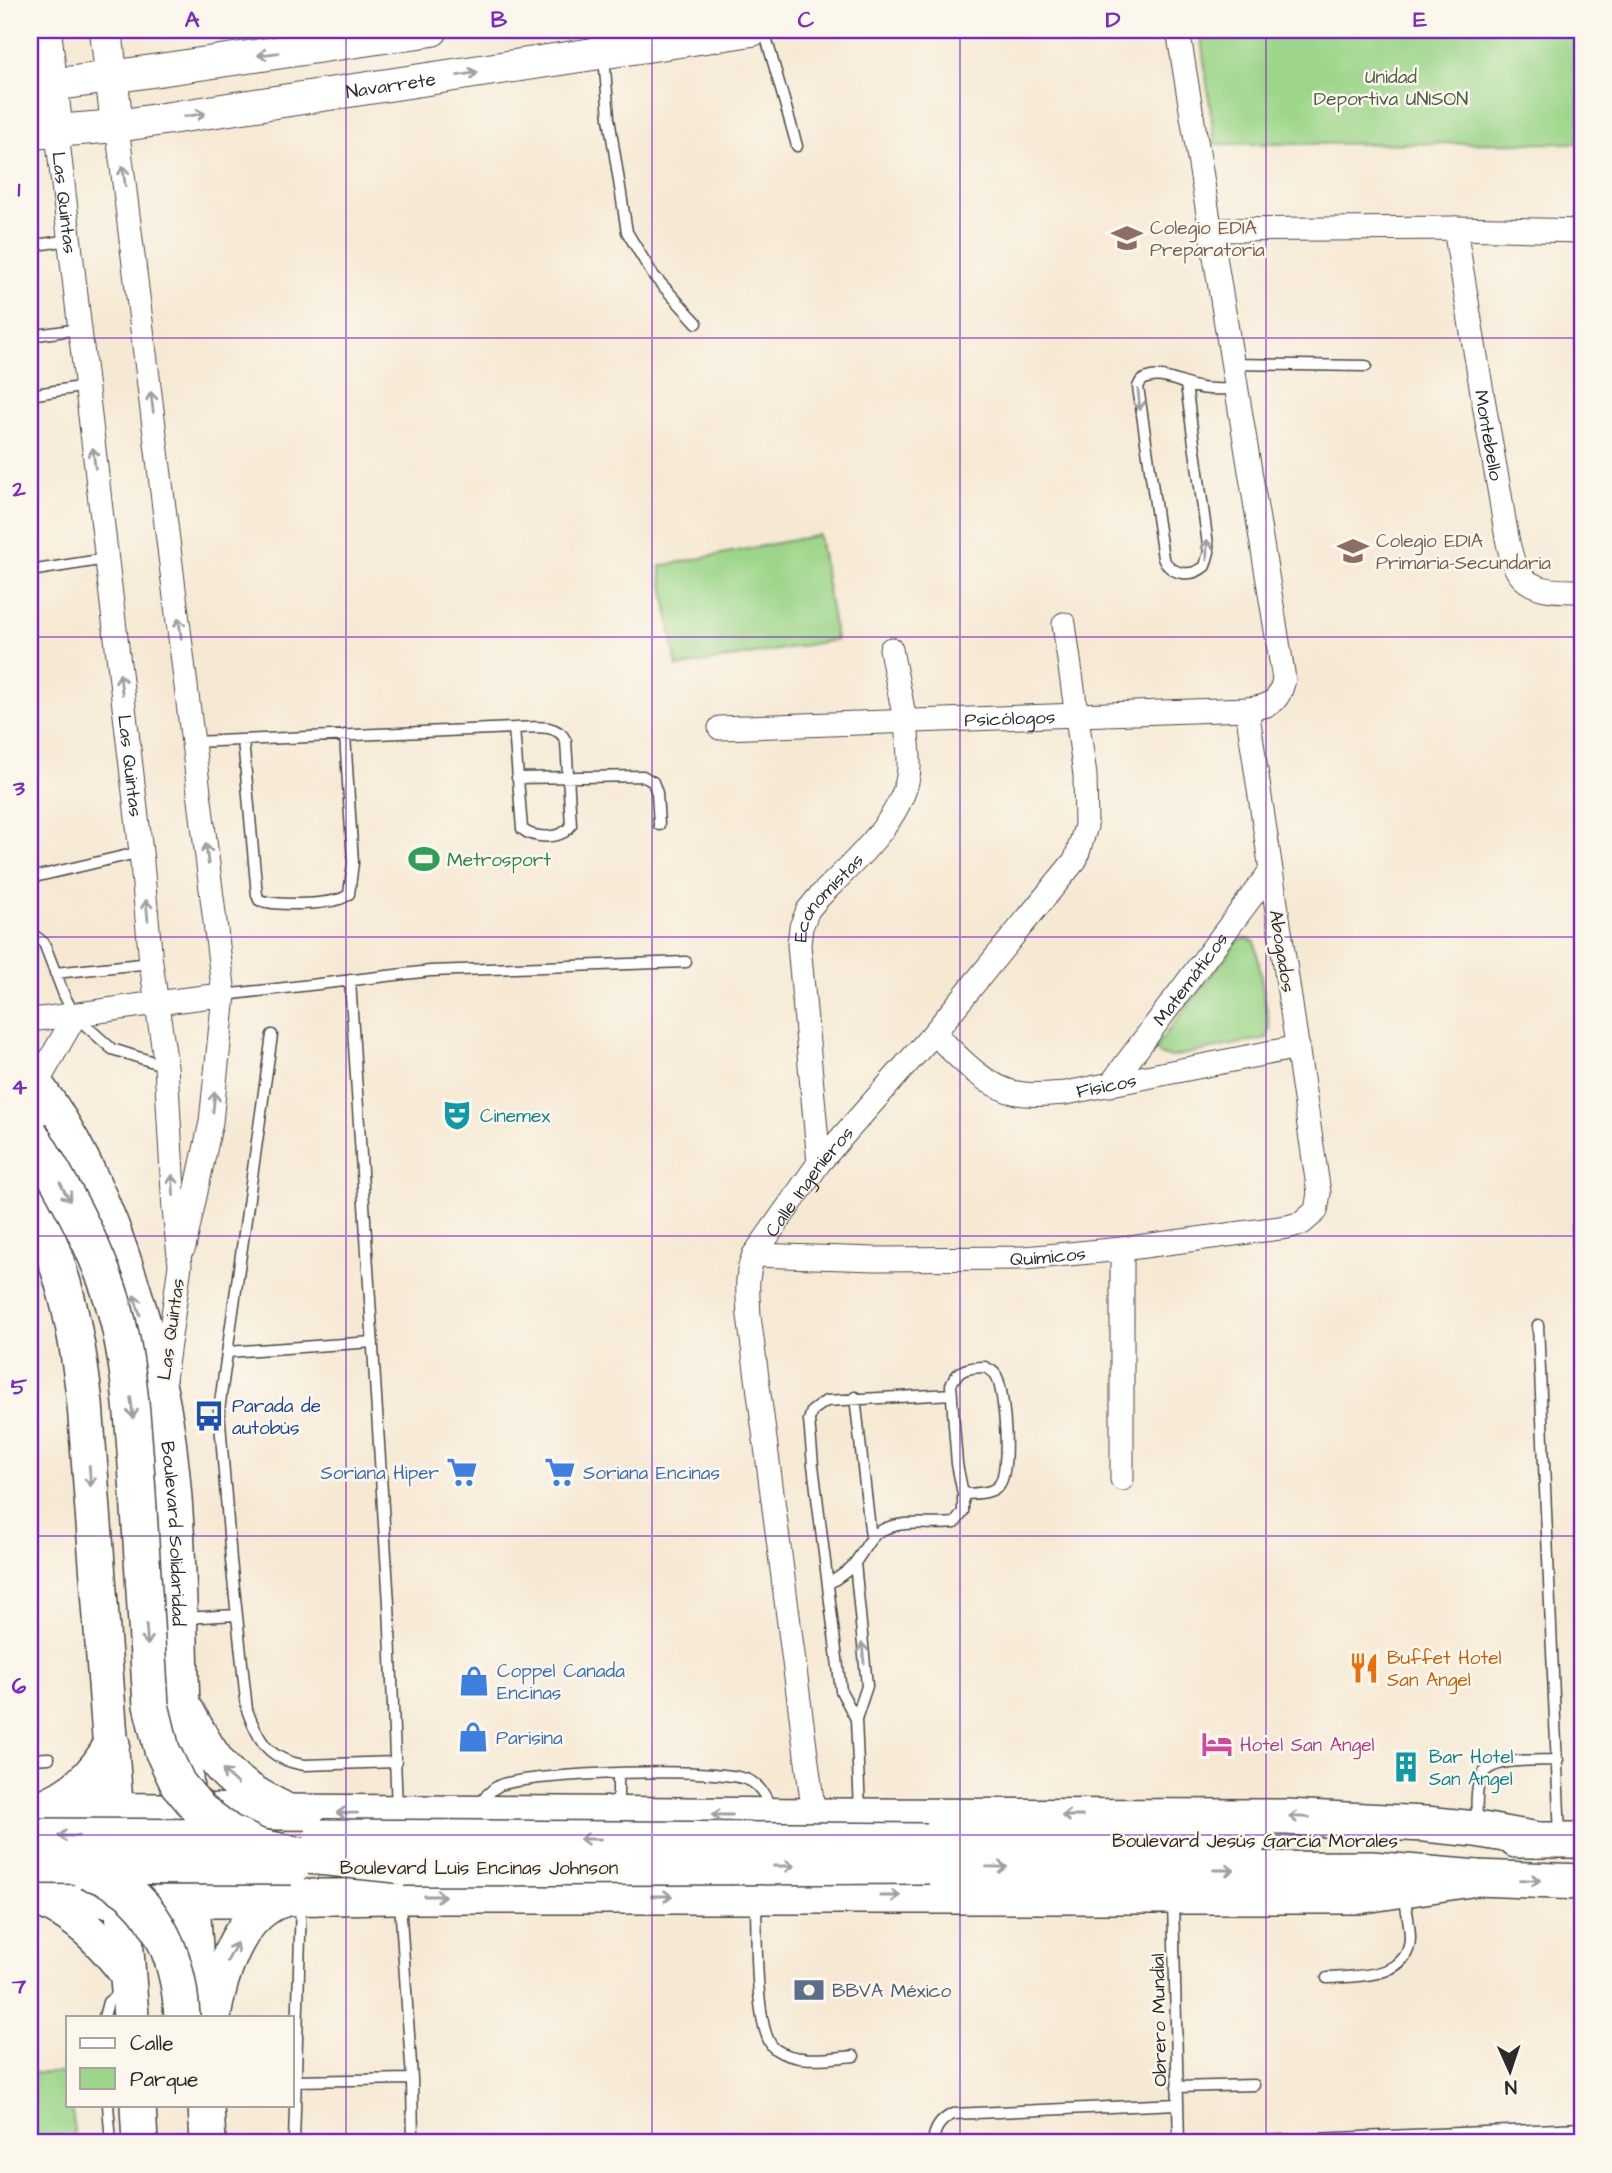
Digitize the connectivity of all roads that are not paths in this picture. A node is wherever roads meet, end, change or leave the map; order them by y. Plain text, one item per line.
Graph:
1 (45, 30) edge
2 (106, 30) edge
3 (432, 30) edge
4 (752, 30) edge
5 (764, 30) edge
6 (1178, 30) edge
7 (604, 54) junction
8 (111, 77) junction
9 (40, 85) edge
10 (117, 126) junction
11 (43, 133) edge
12 (797, 146) dead end
13 (1455, 229) junction
14 (1211, 230) junction
15 (1582, 231) edge
16 (69, 240) junction
17 (30, 246) edge
18 (697, 323) dead end
19 (79, 329) junction
20 (30, 337) edge
21 (1232, 364) junction
22 (1366, 366) dead end
23 (1186, 385) junction
24 (86, 386) junction
25 (1236, 388) junction
26 (30, 395) edge
27 (106, 559) junction
28 (30, 571) edge
29 (1582, 592) edge
30 (1064, 624) dead end
31 (891, 649) dead end
32 (1247, 709) junction
33 (1078, 715) junction
34 (904, 721) junction
35 (514, 728) junction
36 (720, 728) dead end
37 (345, 735) junction
38 (243, 740) junction
39 (193, 741) junction
40 (568, 777) junction
41 (517, 778) junction
42 (659, 825) dead end
43 (141, 852) junction
44 (1270, 872) junction
45 (30, 878) edge
46 (30, 932) edge
47 (151, 962) junction
48 (686, 962) dead end
49 (55, 973) junction
50 (350, 980) junction
51 (224, 995) junction
52 (156, 1001) junction
53 (75, 1016) junction
54 (30, 1020) edge
55 (934, 1033) junction
56 (271, 1035) dead end
57 (1298, 1047) junction
58 (166, 1066) junction
59 (33, 1081) edge
60 (1110, 1085) junction
61 (30, 1133) edge
62 (819, 1163) junction
63 (1319, 1193) joint
64 (31, 1203) edge
65 (1122, 1249) junction
66 (754, 1255) junction
67 (180, 1265) junction
68 (1538, 1325) dead end
69 (373, 1342) junction
70 (227, 1352) junction
71 (952, 1394) junction
72 (856, 1398) junction
73 (161, 1399) junction
74 (1122, 1479) dead end
75 (963, 1494) junction
76 (872, 1538) junction
77 (176, 1540) junction
78 (95, 1547) junction
79 (855, 1563) junction
80 (828, 1584) junction
81 (236, 1615) junction
82 (181, 1619) junction
83 (182, 1703) junction
84 (856, 1719) junction
85 (112, 1744) junction
86 (49, 1758) dead end
87 (30, 1759) edge
88 (1558, 1760) junction
89 (396, 1762) junction
90 (618, 1774) junction
91 (117, 1810) junction
92 (187, 1810) junction
93 (288, 1813) junction
94 (397, 1814) junction
95 (476, 1814) junction
96 (618, 1815) junction
97 (774, 1816) junction
98 (814, 1816) junction
99 (860, 1816) junction
100 (31, 1819) edge
101 (1476, 1835) junction
102 (1560, 1840) edge
103 (928, 1853) junction
104 (30, 1859) edge
105 (426, 1868) junction
106 (1404, 1880) junction
107 (1582, 1882) edge
108 (32, 1887) edge
109 (399, 1896) junction
110 (756, 1896) junction
111 (1173, 1896) junction
112 (291, 1899) junction
113 (123, 1900) junction
114 (191, 1900) junction
115 (1326, 1978) dead end
116 (129, 1993) edge
117 (104, 2016) edge
118 (182, 2016) edge
119 (200, 2016) edge
120 (213, 2016) edge
121 (292, 2016) edge
122 (854, 2056) dead end
123 (412, 2079) junction
124 (294, 2081) edge
125 (1254, 2084) dead end
126 (1177, 2087) junction
127 (1178, 2104) junction
128 (108, 2106) edge
129 (138, 2106) edge
130 (187, 2106) edge
131 (206, 2106) edge
132 (293, 2106) edge
133 (1582, 2128) edge
134 (111, 2143) edge
135 (140, 2143) edge
136 (188, 2143) edge
137 (208, 2143) edge
138 (294, 2143) edge
139 (413, 2143) edge
140 (933, 2143) edge
141 (1179, 2143) edge
142 (1213, 2143) edge

1 - 9 main road
2 - 8 main road
3 -> 8 main road
4 - 7 main road, Navarrete
5 - 12 lane
6 - 14 street
10 -> 7 main road, Navarrete
7 - 18 lane
8 - 9 main road
8 - 10 main road
9 - 11 main road
10 - 11 main road, Navarrete
39 -> 10 street
11 - 16 street, Las Quintas
13 - 14 street
13 - 15 street
13 - 29 street, Montebello
14 - 21 street
16 - 17 lane
16 - 19 street, Las Quintas
19 - 20 lane
19 - 24 street, Las Quintas
21 - 22 lane
21 - 25 street
23 -> 23 lane
23 - 25 lane
24 - 26 lane
27 -> 24 street, Las Quintas
25 - 32 street, Psicólogos
27 - 28 lane
43 -> 27 street, Las Quintas
30 - 33 street, Calle Ingenieros
31 - 34 street, Economistas
32 - 33 street, Psicólogos
32 - 44 street, Abogados
33 - 34 street, Psicólogos
33 - 55 street, Calle Ingenieros
34 - 36 street, Psicólogos
34 - 62 street, Economistas
35 - 37 lane
35 - 40 lane
35 - 41 lane
37 - 38 lane
37 - 38 lane
38 - 39 lane
51 -> 39 street
40 - 41 lane
40 - 41 lane
40 - 42 lane
43 - 45 lane
47 -> 43 street, Las Quintas
44 - 57 street, Abogados
44 - 60 street, Matemáticos
46 - 49 lane
47 - 49 lane
47 - 52 street, Las Quintas
48 - 50 lane
49 - 53 lane
50 - 51 lane
50 - 69 lane
51 - 52 street
67 -> 51 street
52 - 53 street
52 - 58 street, Las Quintas
53 - 54 street
53 - 58 lane
53 - 59 street
55 - 60 street, Físicos
55 - 62 street, Calle Ingenieros
56 - 70 lane
57 - 60 street, Físicos
57 - 63 street, Abogados
67 -> 58 street, Las Quintas
73 -> 59 main road, Boulevard Solidaridad
61 -> 105 main road, bridge
62 - 66 street, Calle Ingenieros
63 - 65 street, Químicos
64 -> 78 main road
65 - 66 street, Químicos
65 - 74 street
66 - 98 street, Calle Ingenieros
67 - 73 street, Las Quintas
68 - 88 lane
69 - 70 lane
69 - 89 lane
70 - 81 lane
71 - 72 lane
71 - 75 lane
71 - 75 lane
72 - 76 lane
72 - 80 lane
73 - 77 main road, Boulevard Solidaridad
75 - 76 lane
76 - 79 lane
77 - 78 main road
77 - 82 main road, Boulevard Solidaridad
78 - 85 main road
79 - 80 lane
84 -> 79 lane
80 - 84 lane
81 - 82 lane
81 - 89 lane
82 - 83 main road, Boulevard Solidaridad
83 - 92 main road, Boulevard Solidaridad
93 -> 83 main road
84 - 99 lane
85 - 91 main road
85 - 100 main road
86 - 87 lane
88 - 101 lane
88 - 102 lane
89 - 94 lane
90 - 95 lane
90 - 96 lane
90 - 97 lane
91 - 92 main road
91 - 100 main road
91 - 113 main road
92 - 93 main road
92 - 114 main road, Boulevard Solidaridad
94 -> 93 main road
94 - 95 main road
94 - 109 lane
95 - 96 main road
97 -> 96 main road
97 - 98 main road
98 - 99 main road
101 -> 99 main road
103 -> 100 main road, Boulevard Luis Encinas Johnson, bridge
101 - 102 main road
101 - 103 main road, Boulevard Jesús García Morales
105 -> 103 main road, Boulevard Luis Encinas Johnson, bridge
103 -> 106 main road, Boulevard Jesús García Morales
104 - 118 main road, bridge
105 - 108 main road, Boulevard Luis Encinas Johnson, bridge
106 -> 107 main road
106 - 111 main road
106 - 115 lane
108 - 113 main road
108 - 116 main road
109 -> 110 main road
109 - 112 main road
109 - 123 lane
110 -> 111 main road
110 - 122 lane
111 - 126 lane, Obrero Mundial
112 - 114 main road
120 -> 112 main road
112 - 121 lane
113 - 114 main road
113 - 116 main road
114 - 119 main road, Boulevard Solidaridad
116 - 117 lane
123 - 124 lane
123 - 139 lane
125 - 126 lane
126 - 127 lane, Obrero Mundial
127 - 140 lane
127 - 141 lane, Obrero Mundial
128 - 134 lane
129 - 135 main road
130 - 136 main road
131 - 137 main road
132 - 138 lane
133 - 142 lane

